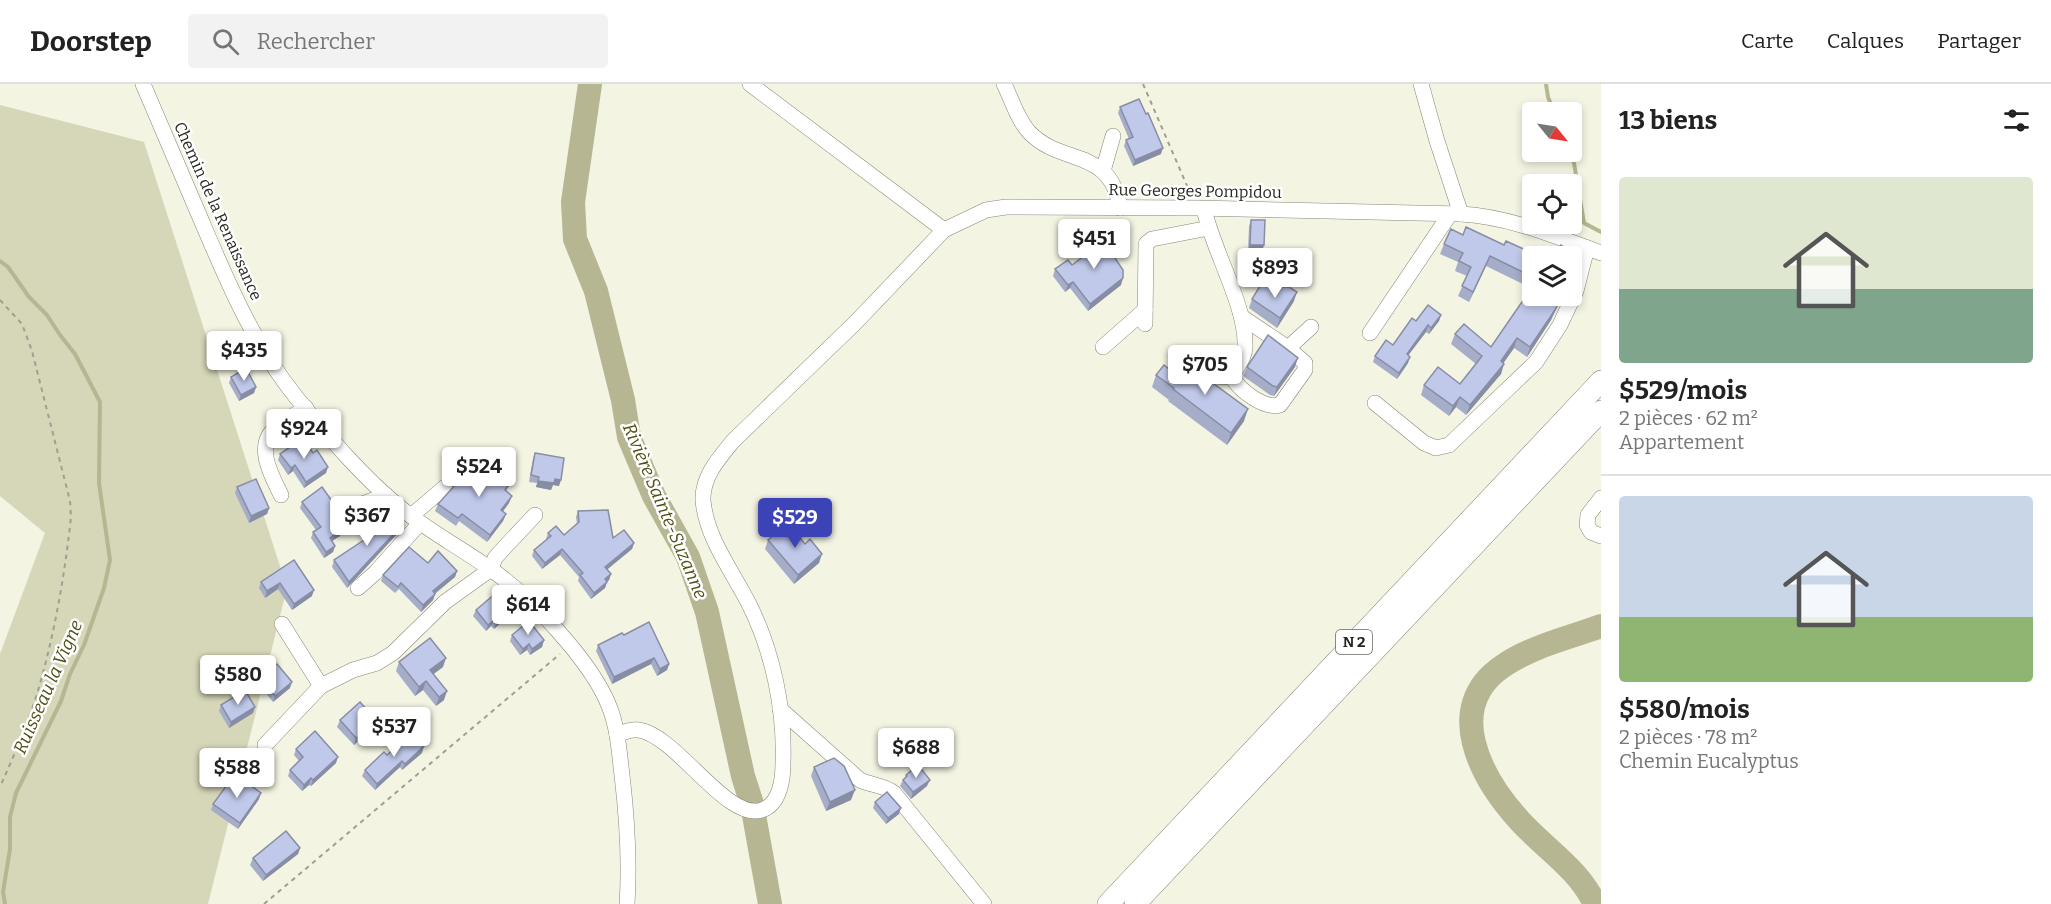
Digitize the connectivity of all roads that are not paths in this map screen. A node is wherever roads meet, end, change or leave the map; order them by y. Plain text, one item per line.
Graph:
1 (143, 84) edge
2 (750, 84) edge
3 (1004, 84) edge
4 (1421, 84) edge
5 (1113, 136) dead end
6 (1103, 171) junction
7 (1120, 208) junction
8 (1201, 209) junction
9 (1456, 214) junction
10 (1209, 228) junction
11 (944, 230) junction
12 (1594, 251) edge
13 (1242, 317) junction
14 (1311, 327) dead end
15 (1370, 333) dead end
16 (1103, 346) dead end
17 (1288, 348) junction
18 (1193, 375) edge
19 (1232, 377) junction
20 (1601, 381) edge
21 (1376, 403) dead end
22 (306, 408) junction
23 (1601, 411) edge
24 (445, 487) dead end
25 (281, 495) dead end
26 (386, 495) junction
27 (1601, 498) edge
28 (344, 511) dead end
29 (535, 515) dead end
30 (416, 519) junction
31 (1601, 536) edge
32 (491, 568) junction
33 (358, 588) dead end
34 (282, 624) dead end
35 (321, 686) junction
36 (780, 709) junction
37 (617, 735) junction
38 (265, 745) dead end
39 (627, 904) edge
40 (984, 904) edge
41 (1107, 904) edge
42 (1135, 904) edge

1 - 22 street, Chemin de la Renaissance
2 - 11 street
3 - 6 street
4 - 9 street
5 - 6 street
6 - 7 street
7 - 8 street, Rue Georges Pompidou
7 - 11 street, Rue Georges Pompidou
8 - 9 street, Rue Georges Pompidou
8 - 10 street
9 - 12 street, Rue Georges Pompidou
9 - 15 street
10 - 13 street
10 - 16 street
11 - 36 street
12 - 21 street
13 - 17 street
13 - 19 street
14 - 17 street
17 - 19 street
18 - 19 street
20 - 41 highway, N 2
22 - 25 street
22 - 26 street, Chemin de la Renaissance
23 - 42 highway, N 2
24 - 30 street
26 - 28 street
26 - 30 street, Chemin de la Renaissance
27 - 31 street
29 - 32 street
30 - 32 street, Chemin de la Renaissance
30 - 33 street
32 - 35 street
32 - 37 street, Chemin de la Renaissance
34 - 35 street
35 - 38 street
36 - 37 street
36 - 40 street
37 - 39 street, Chemin de la Renaissance

